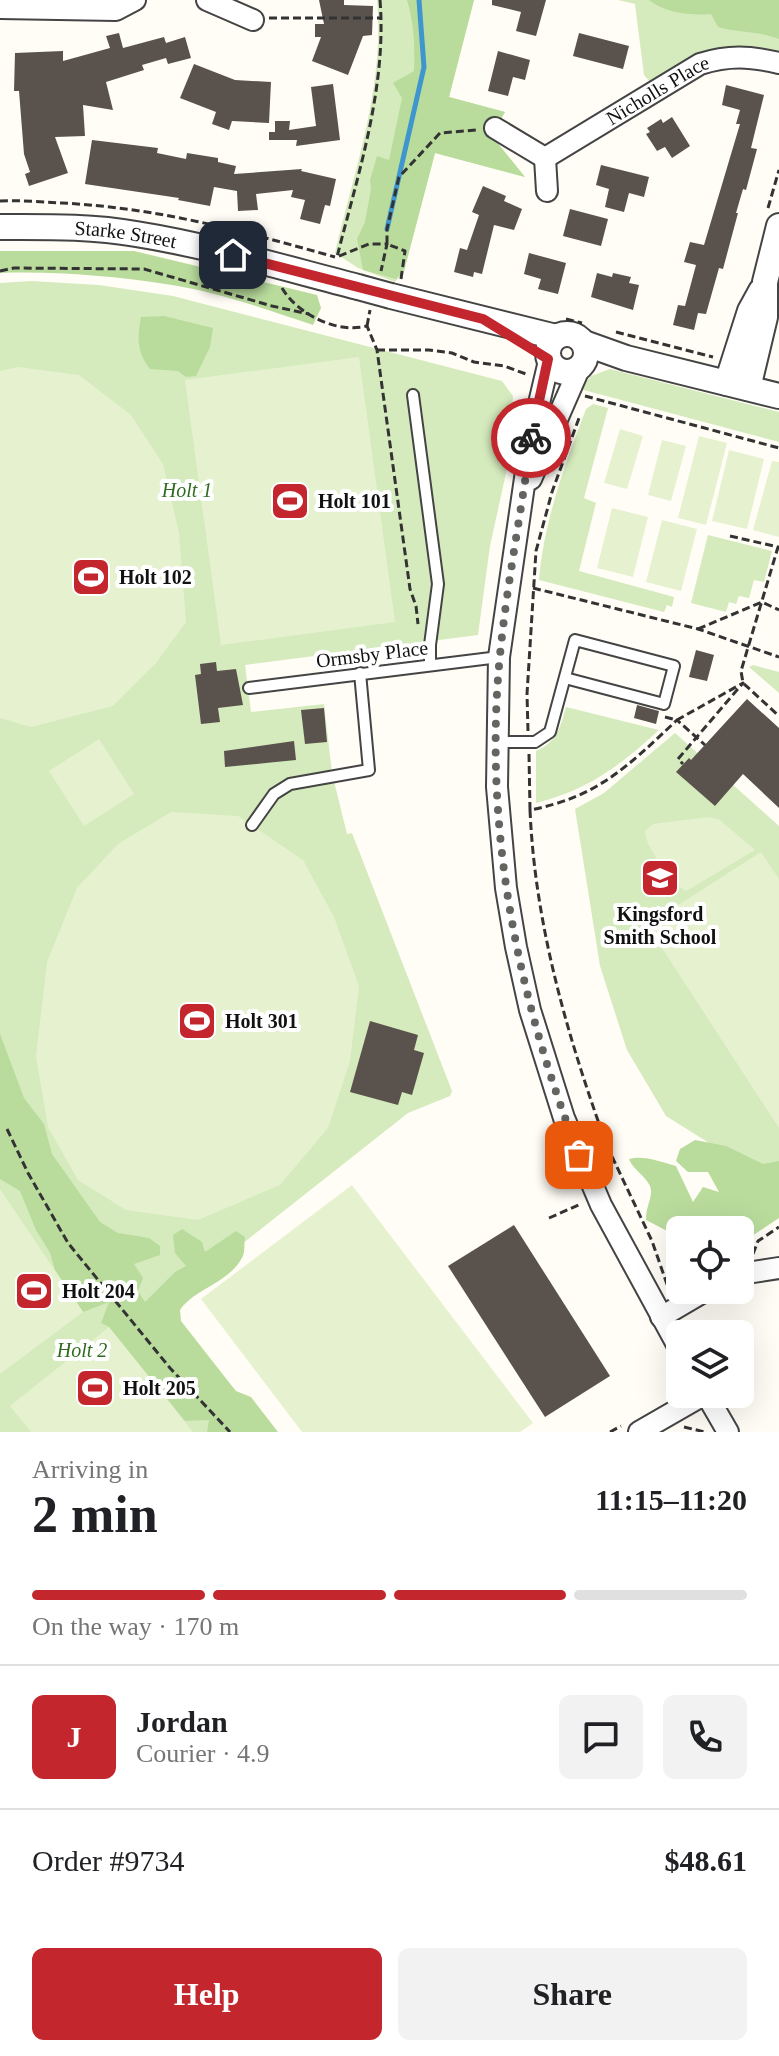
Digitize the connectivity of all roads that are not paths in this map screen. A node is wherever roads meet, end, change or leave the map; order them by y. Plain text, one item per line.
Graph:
1 (135, 0) edge
2 (207, 0) edge
3 (0, 8) edge
4 (253, 20) road end
5 (779, 63) edge
6 (495, 128) road end
7 (545, 158) junction
8 (547, 191) dead end
9 (779, 226) edge
10 (0, 227) edge
11 (553, 343) junction
12 (584, 350) junction
13 (738, 386) junction
14 (413, 395) dead end
15 (779, 396) edge
16 (524, 495) junction
17 (499, 657) junction
18 (430, 665) junction
19 (360, 673) junction
20 (565, 678) junction
21 (249, 688) dead end
22 (496, 742) junction
23 (252, 825) dead end
24 (754, 1266) edge
25 (779, 1268) edge
26 (683, 1304) edge
27 (661, 1317) junction
28 (666, 1326) edge
29 (681, 1408) edge
30 (714, 1408) edge
31 (639, 1432) edge
32 (728, 1432) edge

1 - 3 street
2 - 4 street
5 - 7 street, Nicholls Place
6 - 7 street
7 - 8 street
9 - 13 street
10 - 11 street, Starke Street
11 - 12 street
11 - 12 street
11 - 16 street
12 - 13 street
12 - 16 street
13 - 15 street
14 - 18 lane
16 - 17 street
17 - 18 lane, Ormsby Place
17 - 22 street
18 - 19 lane, Ormsby Place
19 - 21 lane, Ormsby Place
19 - 23 lane
20 - 20 lane
20 - 22 lane
22 - 27 street
24 - 25 street
26 - 27 street
27 - 28 street
29 - 31 street
30 - 32 street

